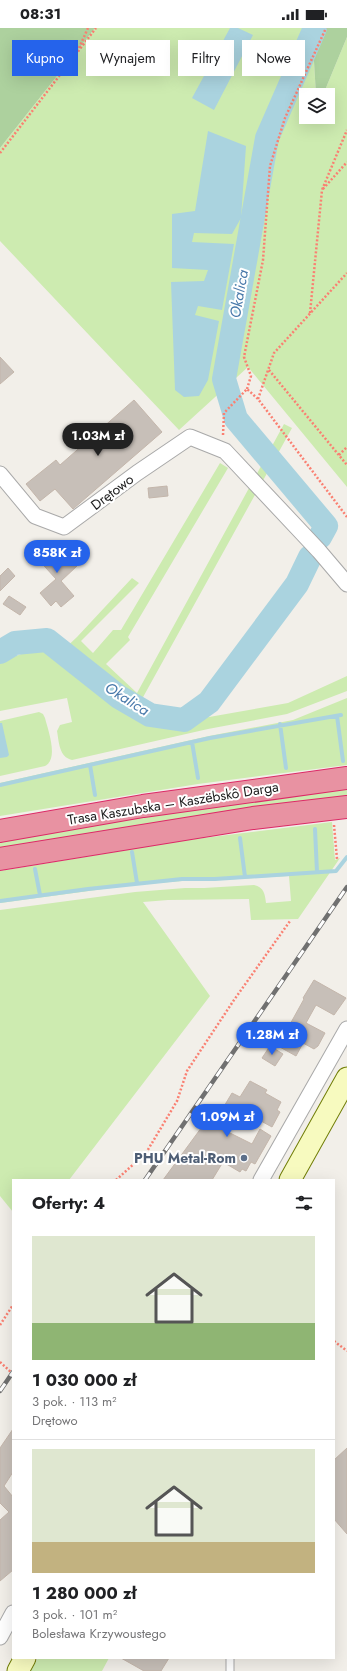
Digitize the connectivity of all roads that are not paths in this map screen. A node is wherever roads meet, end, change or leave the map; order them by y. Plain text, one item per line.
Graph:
1 (0, 474) edge
2 (345, 581) edge
3 (347, 778) edge
4 (340, 814) edge
5 (0, 831) edge
6 (0, 859) edge
7 (347, 1029) edge
8 (347, 1078) edge
9 (265, 1178) edge
10 (291, 1179) edge
11 (12, 1615) edge
12 (0, 1637) edge
13 (24, 1659) edge
14 (230, 1659) edge
15 (18, 1671) edge
16 (230, 1671) edge

1 - 2 street, Drętowo
3 - 5 highway, Trasa Kaszubska – Kaszëbskô Darga
4 - 6 highway, Trasa Kaszubska – Kaszëbskô Darga
7 - 9 street
8 - 10 main road
11 - 12 street
13 - 15 main road
14 - 16 lane

